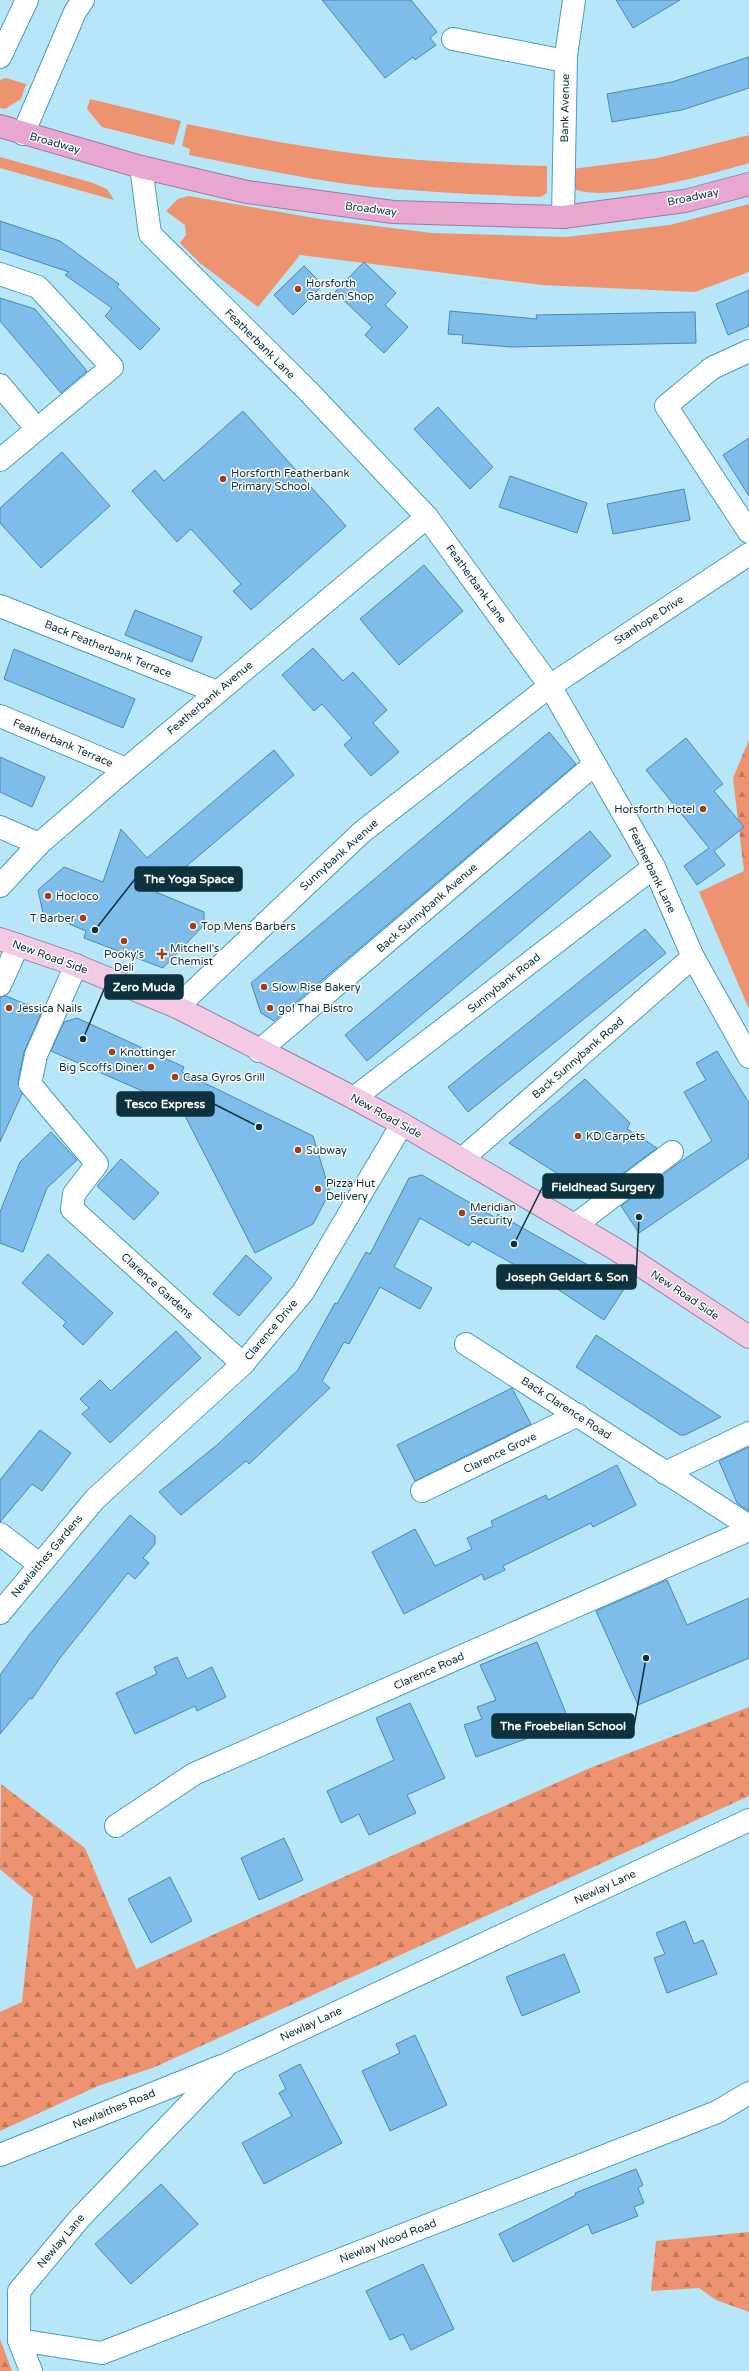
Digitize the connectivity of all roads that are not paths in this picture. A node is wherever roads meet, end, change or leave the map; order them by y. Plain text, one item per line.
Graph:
1 (27, 0) edge
2 (83, 0) edge
3 (574, 0) edge
4 (453, 39) dead end
5 (0, 57) edge
6 (565, 61) junction
7 (0, 126) edge
8 (23, 134) junction
9 (141, 167) junction
10 (749, 184) edge
11 (563, 217) junction
12 (0, 274) edge
13 (749, 351) edge
14 (0, 385) edge
15 (36, 428) junction
16 (0, 460) edge
17 (427, 517) junction
18 (749, 532) edge
19 (749, 554) edge
20 (0, 606) edge
21 (550, 686) junction
22 (216, 692) junction
23 (0, 716) edge
24 (595, 764) junction
25 (126, 769) junction
26 (0, 828) edge
27 (39, 844) junction
28 (654, 868) junction
29 (0, 886) edge
30 (9, 942) edge
31 (693, 957) junction
32 (76, 965) junction
33 (0, 985) edge
34 (177, 1007) junction
35 (260, 1051) junction
36 (749, 1057) edge
37 (354, 1098) junction
38 (402, 1124) junction
39 (663, 1149) dead end
40 (462, 1159) junction
41 (575, 1225) junction
42 (749, 1337) edge
43 (466, 1344) dead end
44 (242, 1364) junction
45 (578, 1415) junction
46 (749, 1433) edge
47 (665, 1473) junction
48 (422, 1491) dead end
49 (95, 1499) joint
50 (749, 1526) edge
51 (749, 1530) edge
52 (0, 1534) edge
53 (39, 1564) junction
54 (0, 1613) edge
55 (749, 1820) edge
56 (116, 1826) dead end
57 (229, 2063) junction
58 (749, 2093) edge
59 (0, 2155) edge
60 (20, 2340) junction
61 (31, 2371) edge

1 - 5 street
2 - 8 street
3 - 6 street, Bank Avenue
4 - 6 street
6 - 11 street, Bank Avenue
7 - 8 highway, Broadway
8 - 9 highway, Broadway
9 - 11 highway, Broadway
9 - 17 street, Featherbank Lane
10 - 11 highway, Broadway
12 - 15 street
13 - 18 street
14 - 15 street
15 - 16 street
17 - 21 street, Featherbank Lane
17 - 22 street, Featherbank Avenue
19 - 21 street, Stanhope Drive
20 - 22 street, Back Featherbank Terrace
21 - 24 street, Featherbank Lane
21 - 34 street, Sunnybank Avenue
22 - 25 street, Featherbank Avenue
23 - 25 street, Featherbank Terrace
24 - 28 street, Featherbank Lane
24 - 35 street, Back Sunnybank Avenue
25 - 27 street, Featherbank Avenue
26 - 27 street
27 - 29 street, Featherbank Avenue
28 - 31 street, Featherbank Lane
28 - 37 street, Sunnybank Road
30 - 32 main road, New Road Side
30 - 33 street
31 - 36 street, Featherbank Lane
31 - 40 street, Back Sunnybank Road
32 - 34 main road, New Road Side
32 - 44 street, Clarence Gardens
34 - 35 main road, New Road Side
35 - 37 main road, New Road Side
37 - 38 main road, New Road Side
38 - 40 main road, New Road Side
38 - 44 street, Clarence Drive
39 - 41 street
40 - 41 main road, New Road Side
41 - 42 main road, New Road Side
43 - 45 street, Back Clarence Road
44 - 49 street, Clarence Drive
45 - 47 street, Back Clarence Road
45 - 48 street, Clarence Grove
46 - 47 street
47 - 50 street, Back Clarence Road
49 - 53 street, Newlaithes Gardens
51 - 56 street, Clarence Road
52 - 53 street
53 - 54 street, Newlaithes Gardens
55 - 57 street, Newlay Lane
57 - 59 street, Newlaithes Road
57 - 60 street, Newlay Lane
58 - 60 street, Newlay Wood Road
60 - 61 street, Newlay Lane

